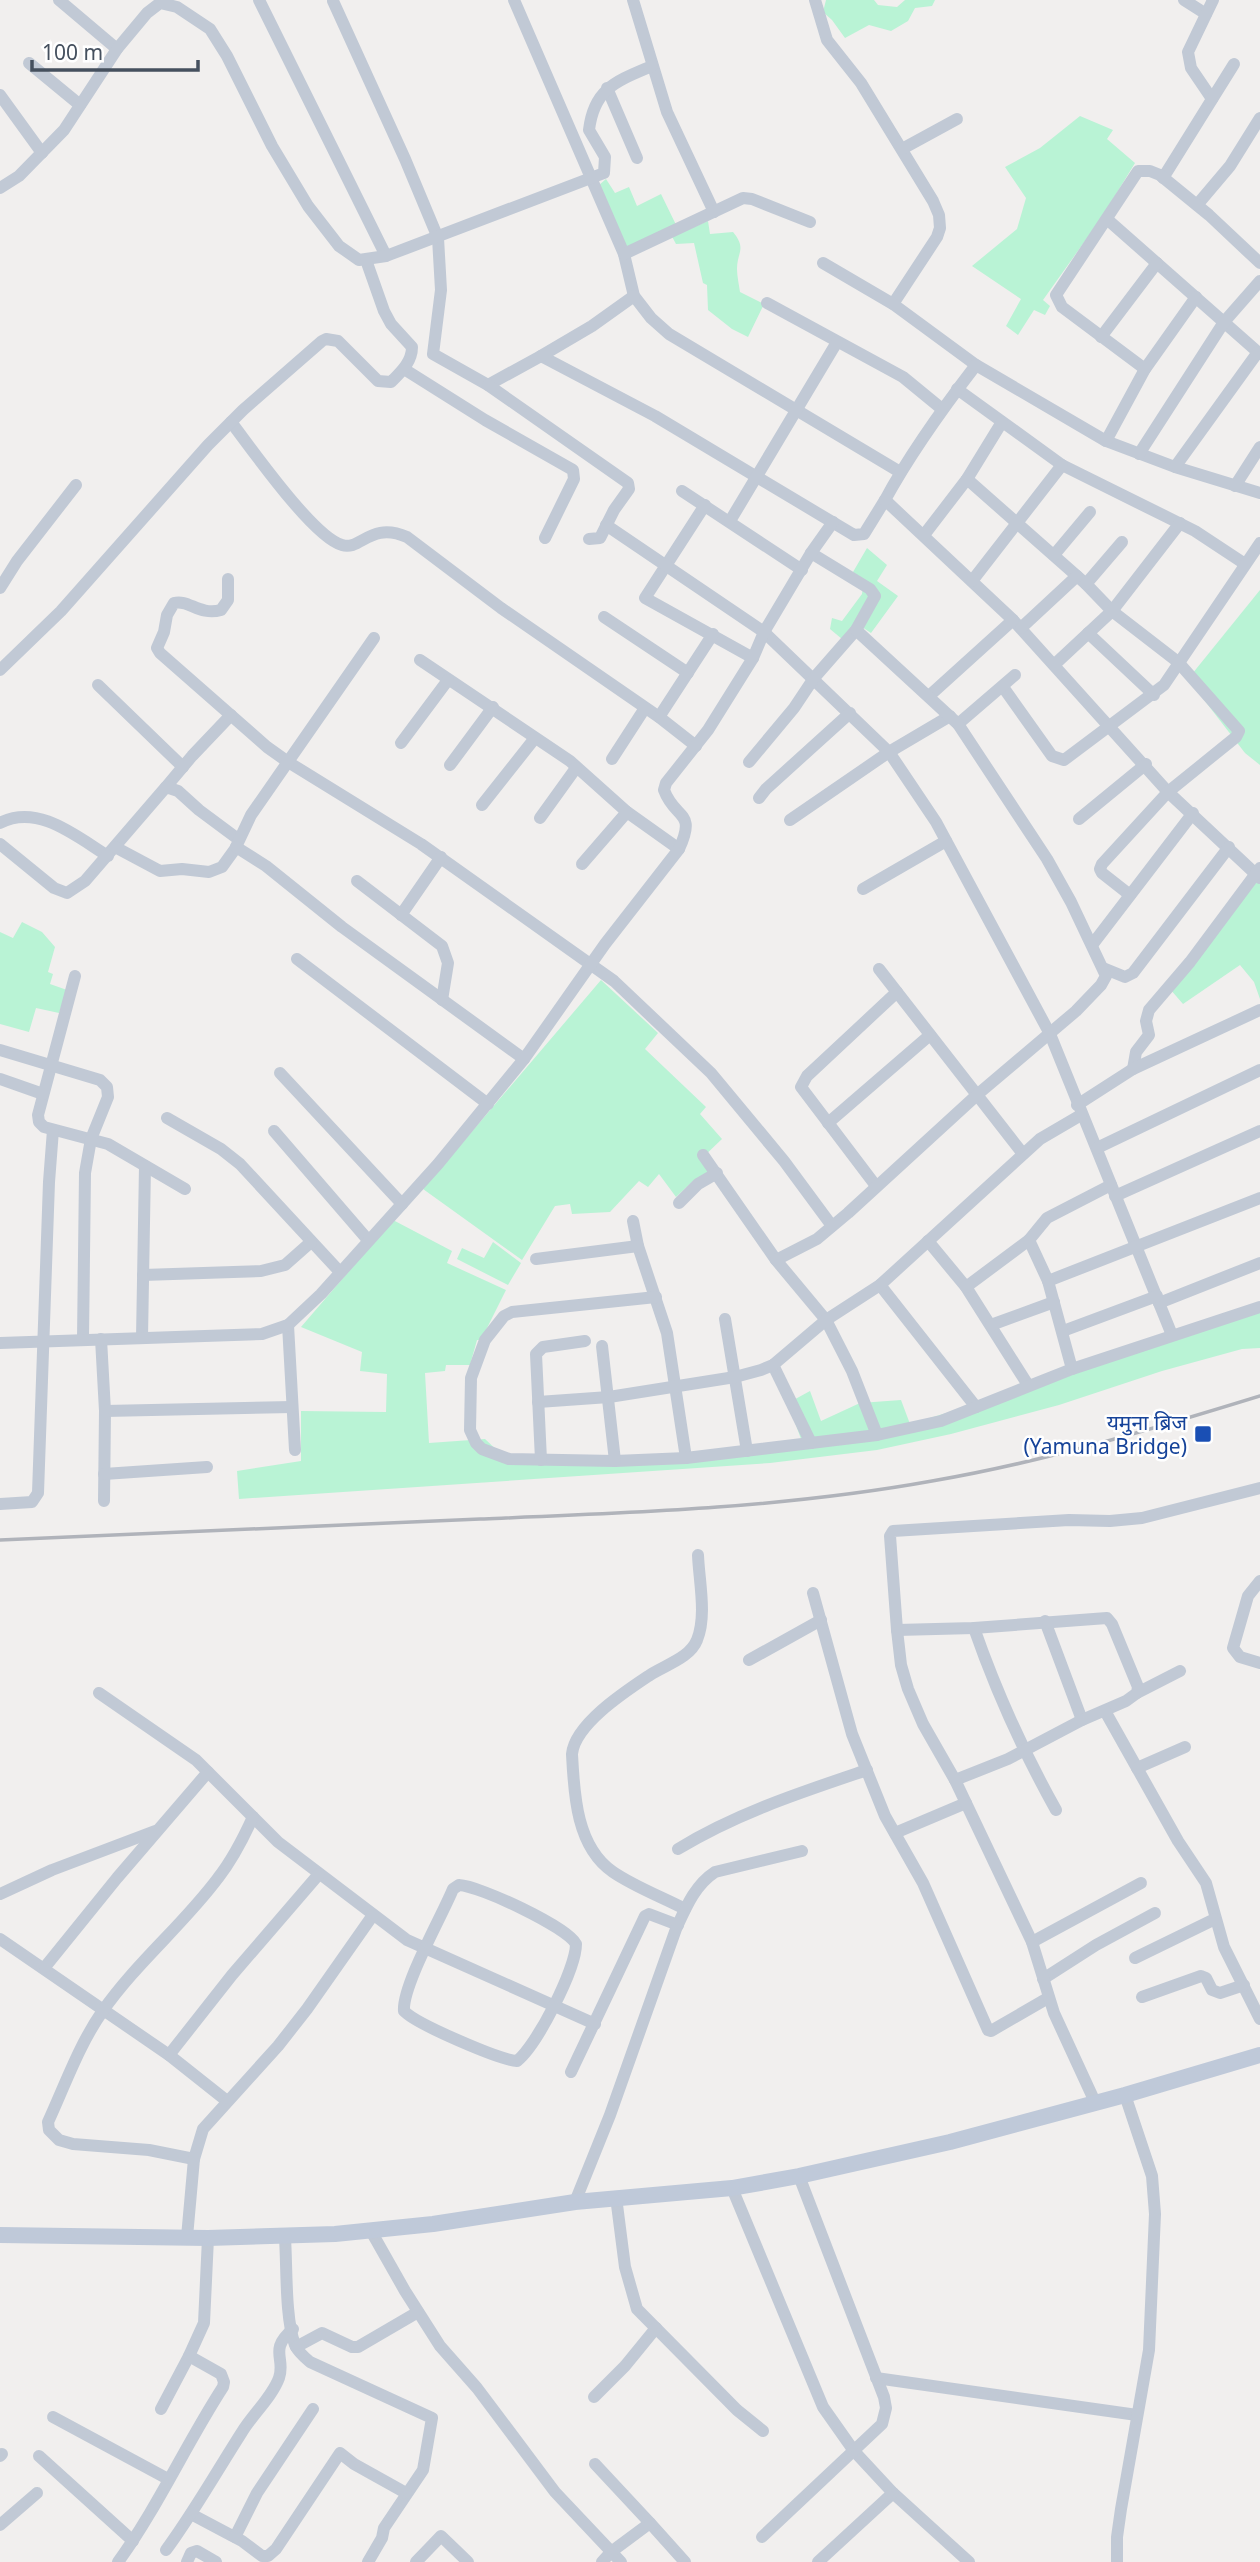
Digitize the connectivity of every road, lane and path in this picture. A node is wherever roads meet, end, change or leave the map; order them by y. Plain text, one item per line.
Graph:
1 (59, 0) edge
2 (259, 0) edge
3 (514, 0) edge
4 (633, 0) edge
5 (815, 0) edge
6 (1184, 0) edge
7 (1213, 0) edge
8 (333, 1) edge
9 (150, 3) edge
10 (1206, 14) junction
11 (117, 49) junction
12 (29, 64) dead end
13 (1234, 64) dead end
14 (652, 66) junction
15 (607, 88) junction
16 (0, 94) edge
17 (1212, 99) junction
18 (80, 105) junction
19 (1260, 118) edge
20 (957, 119) dead end
21 (902, 149) junction
22 (41, 153) junction
23 (637, 158) dead end
24 (1163, 178) junction
25 (591, 179) junction
26 (0, 188) edge
27 (1197, 205) junction
28 (714, 212) junction
29 (1108, 220) junction
30 (810, 222) dead end
31 (438, 238) junction
32 (624, 254) junction
33 (386, 256) junction
34 (366, 260) junction
35 (1259, 262) edge
36 (823, 263) dead end
37 (1157, 264) junction
38 (1260, 281) edge
39 (634, 296) junction
40 (1196, 297) junction
41 (767, 303) dead end
42 (893, 304) junction
43 (1224, 322) junction
44 (1101, 337) junction
45 (837, 342) junction
46 (412, 347) junction
47 (433, 351) junction
48 (1259, 353) edge
49 (541, 356) junction
50 (976, 365) junction
51 (404, 369) junction
52 (1145, 369) junction
53 (488, 385) junction
54 (957, 389) junction
55 (942, 409) junction
56 (797, 410) junction
57 (231, 422) junction
58 (1002, 422) junction
59 (1106, 441) junction
60 (1260, 446) edge
61 (1139, 454) junction
62 (1062, 465) junction
63 (1175, 467) junction
64 (901, 472) junction
65 (755, 475) junction
66 (967, 479) junction
67 (76, 485) dead end
68 (1235, 486) junction
69 (682, 491) dead end
70 (1260, 494) edge
71 (885, 500) junction
72 (705, 505) junction
73 (1090, 512) dead end
74 (730, 522) junction
75 (833, 522) junction
76 (1018, 522) junction
77 (1180, 523) junction
78 (606, 525) junction
79 (924, 535) junction
80 (545, 538) dead end
81 (589, 539) dead end
82 (1122, 542) dead end
83 (1260, 543) edge
84 (811, 553) junction
85 (1054, 555) junction
86 (1245, 564) junction
87 (667, 566) junction
88 (802, 570) junction
89 (228, 579) dead end
90 (1081, 580) junction
91 (972, 581) junction
92 (0, 589) edge
93 (1112, 611) junction
94 (604, 617) dead end
95 (1017, 624) junction
96 (856, 630) junction
97 (764, 632) junction
98 (1088, 633) junction
99 (713, 634) junction
100 (374, 638) dead end
101 (753, 658) junction
102 (420, 660) dead end
103 (1178, 662) junction
104 (1054, 665) junction
105 (0, 670) edge
106 (688, 673) junction
107 (1015, 675) dead end
108 (814, 678) junction
109 (449, 680) junction
110 (98, 685) dead end
111 (1003, 687) junction
112 (1154, 695) junction
113 (929, 696) junction
114 (493, 707) junction
115 (645, 708) junction
116 (850, 713) junction
117 (232, 715) junction
118 (659, 717) junction
119 (954, 720) junction
120 (1108, 726) junction
121 (535, 738) junction
122 (401, 743) dead end
123 (696, 746) junction
124 (890, 752) junction
125 (612, 759) dead end
126 (288, 762) junction
127 (749, 762) dead end
128 (1146, 764) junction
129 (450, 765) dead end
130 (183, 767) junction
131 (576, 768) junction
132 (166, 787) junction
133 (1168, 792) junction
134 (759, 798) dead end
135 (482, 805) dead end
136 (627, 812) junction
137 (1193, 813) junction
138 (540, 818) dead end
139 (1079, 820) dead end
140 (790, 821) dead end
141 (0, 823) edge
142 (946, 841) junction
143 (237, 843) junction
144 (0, 844) edge
145 (1230, 847) junction
146 (679, 849) junction
147 (112, 852) junction
148 (442, 857) junction
149 (582, 864) dead end
150 (1259, 873) edge
151 (356, 881) dead end
152 (863, 889) dead end
153 (1130, 895) junction
154 (401, 915) junction
155 (1092, 945) junction
156 (297, 959) dead end
157 (592, 963) junction
158 (1103, 968) junction
159 (879, 969) dead end
160 (75, 976) dead end
161 (897, 992) junction
162 (442, 1000) junction
163 (1260, 1010) edge
164 (1050, 1034) junction
165 (930, 1035) junction
166 (0, 1050) edge
167 (524, 1059) junction
168 (52, 1066) junction
169 (1133, 1069) junction
170 (1260, 1070) edge
171 (280, 1073) dead end
172 (0, 1079) edge
173 (43, 1094) junction
174 (978, 1094) junction
175 (488, 1104) junction
176 (1079, 1110) junction
177 (167, 1118) dead end
178 (828, 1123) junction
179 (53, 1130) junction
180 (274, 1131) dead end
181 (1260, 1131) edge
182 (91, 1139) junction
183 (1097, 1148) junction
184 (1023, 1154) junction
185 (703, 1155) dead end
186 (145, 1166) junction
187 (717, 1173) junction
188 (876, 1186) junction
189 (186, 1189) dead end
190 (1113, 1190) junction
191 (1260, 1198) edge
192 (679, 1203) dead end
193 (402, 1204) junction
194 (633, 1221) dead end
195 (832, 1226) junction
196 (368, 1240) junction
197 (1029, 1240) junction
198 (928, 1241) junction
199 (311, 1242) junction
200 (1135, 1245) junction
201 (638, 1246) junction
202 (536, 1259) dead end
203 (776, 1260) junction
204 (1260, 1263) edge
205 (340, 1272) junction
206 (143, 1275) junction
207 (1048, 1281) junction
208 (880, 1284) junction
209 (965, 1287) junction
210 (656, 1297) junction
211 (1158, 1300) junction
212 (1054, 1302) junction
213 (1260, 1307) edge
214 (725, 1319) dead end
215 (826, 1320) junction
216 (288, 1325) junction
217 (991, 1325) junction
218 (1063, 1331) junction
219 (1172, 1335) junction
220 (142, 1338) junction
221 (83, 1339) junction
222 (102, 1339) junction
223 (43, 1341) junction
224 (585, 1341) dead end
225 (0, 1343) edge
226 (602, 1346) dead end
227 (773, 1365) junction
228 (1072, 1369) junction
229 (735, 1377) junction
230 (1028, 1385) junction
231 (675, 1387) junction
232 (609, 1397) junction
233 (538, 1402) junction
234 (292, 1407) junction
235 (976, 1407) junction
236 (105, 1411) junction
237 (877, 1435) junction
238 (811, 1443) junction
239 (295, 1450) dead end
240 (747, 1451) junction
241 (686, 1458) junction
242 (541, 1460) junction
243 (615, 1461) junction
244 (207, 1467) dead end
245 (104, 1474) junction
246 (1260, 1488) edge
247 (104, 1501) dead end
248 (0, 1504) edge
249 (698, 1555) dead end
250 (1260, 1581) edge
251 (813, 1593) dead end
252 (821, 1620) junction
253 (1045, 1621) junction
254 (974, 1628) junction
255 (897, 1630) junction
256 (749, 1660) dead end
257 (1260, 1663) edge
258 (1180, 1671) dead end
259 (99, 1693) dead end
260 (1137, 1693) junction
261 (1105, 1710) junction
262 (1082, 1720) junction
263 (1185, 1746) dead end
264 (1025, 1750) junction
265 (1137, 1768) junction
266 (867, 1770) junction
267 (208, 1772) junction
268 (955, 1780) junction
269 (966, 1803) junction
270 (1056, 1810) dead end
271 (253, 1817) junction
272 (159, 1829) junction
273 (895, 1833) junction
274 (678, 1849) dead end
275 (802, 1851) dead end
276 (319, 1874) junction
277 (1141, 1883) dead end
278 (0, 1895) edge
279 (685, 1909) junction
280 (1155, 1913) dead end
281 (373, 1915) junction
282 (1215, 1919) junction
283 (678, 1925) junction
284 (0, 1938) edge
285 (1032, 1942) junction
286 (424, 1948) junction
287 (1135, 1958) dead end
288 (45, 1967) junction
289 (1043, 1979) junction
290 (1244, 1985) junction
291 (1142, 1997) dead end
292 (1048, 1998) junction
293 (555, 2006) junction
294 (103, 2011) junction
295 (1260, 2019) edge
296 (595, 2024) junction
297 (169, 2055) junction
298 (1260, 2055) edge
299 (571, 2072) dead end
300 (1125, 2095) junction
301 (227, 2101) junction
302 (1095, 2102) junction
303 (194, 2159) junction
304 (799, 2176) junction
305 (732, 2188) junction
306 (616, 2197) junction
307 (575, 2202) junction
308 (372, 2231) junction
309 (0, 2235) edge
310 (187, 2237) junction
311 (208, 2238) junction
312 (285, 2238) junction
313 (418, 2312) junction
314 (656, 2328) junction
315 (293, 2329) junction
316 (296, 2347) junction
317 (190, 2356) junction
318 (876, 2378) junction
319 (594, 2397) dead end
320 (161, 2409) dead end
321 (313, 2409) dead end
322 (1137, 2415) junction
323 (53, 2417) dead end
324 (763, 2431) dead end
325 (854, 2451) junction
326 (39, 2456) dead end
327 (595, 2464) dead end
328 (168, 2479) junction
329 (37, 2493) dead end
330 (406, 2493) junction
331 (893, 2493) junction
332 (191, 2514) junction
333 (650, 2523) junction
334 (0, 2525) edge
335 (234, 2537) junction
336 (762, 2537) dead end
337 (133, 2541) junction
338 (166, 2550) dead end
339 (607, 2557) edge
340 (273, 2559) edge
341 (118, 2562) edge
342 (187, 2562) edge
343 (216, 2562) edge
344 (368, 2562) edge
345 (416, 2562) edge
346 (468, 2562) edge
347 (621, 2562) edge
348 (685, 2562) edge
349 (818, 2562) edge
350 (969, 2562) edge
351 (1117, 2562) edge

1 - 11 street
2 - 33 street
3 - 25 street
4 - 14 street
5 - 21 street
6 - 10 street
7 - 10 street
8 - 31 street
9 - 11 street
9 - 34 street
10 - 17 street
11 - 18 street
12 - 18 street
13 - 17 street
14 - 15 street
14 - 28 street
15 - 23 street
15 - 25 street
16 - 22 street
17 - 24 street
18 - 22 street
19 - 27 street
20 - 21 street
21 - 42 street
22 - 26 street
24 - 27 street
24 - 29 street
25 - 31 street
25 - 32 street
27 - 35 street
28 - 30 street
28 - 32 street
29 - 37 street
29 - 44 street
31 - 33 street
31 - 47 street
32 - 39 street
33 - 34 street
34 - 46 street
36 - 42 street
37 - 40 street
37 - 44 street
38 - 43 street
39 - 49 street
39 - 56 street
40 - 43 street
40 - 52 street
41 - 45 street
42 - 50 street
43 - 48 street
43 - 61 street
44 - 52 street
45 - 55 street
45 - 56 street
46 - 47 street
46 - 51 street
47 - 53 street
48 - 63 street
49 - 53 street
49 - 65 street
50 - 54 street
50 - 59 street
51 - 57 street
51 - 80 street
52 - 59 street
53 - 78 street
54 - 55 street
54 - 58 street
55 - 64 street
56 - 64 street
56 - 65 street
57 - 105 street
57 - 115 street
58 - 62 street
58 - 66 street
59 - 61 street
60 - 68 street
61 - 63 street
62 - 76 street
62 - 77 street
63 - 68 street
64 - 71 street
65 - 74 street
65 - 75 street
66 - 76 street
66 - 79 street
67 - 92 street
68 - 70 street
69 - 72 street
71 - 75 street
71 - 79 street
72 - 74 street
72 - 87 street
73 - 85 street
74 - 88 street
75 - 84 street
76 - 85 street
76 - 91 street
77 - 86 street
77 - 93 street
78 - 81 street
78 - 87 street
79 - 91 street
82 - 90 street
83 - 86 street
84 - 88 street
84 - 96 street
85 - 90 street
86 - 103 street
87 - 97 street
87 - 99 street
88 - 97 street
89 - 117 street
90 - 93 street
90 - 95 street
91 - 95 street
93 - 98 street
93 - 103 street
94 - 106 street
95 - 104 street
95 - 113 street
96 - 108 street
96 - 113 street
97 - 101 street
97 - 108 street
98 - 104 street
98 - 112 street
99 - 101 street
99 - 106 street
100 - 126 street
101 - 123 street
102 - 109 street
103 - 112 street
103 - 133 street
104 - 120 street
106 - 118 street
107 - 111 street
108 - 116 street
108 - 127 street
109 - 114 street
109 - 122 street
110 - 130 street
111 - 119 street
111 - 120 street
112 - 120 street
113 - 119 street
114 - 121 street
114 - 129 street
115 - 118 street
115 - 125 street
116 - 124 street
116 - 134 street
117 - 126 street
117 - 130 street
118 - 123 street
119 - 124 street
119 - 155 street
120 - 128 street
121 - 131 street
121 - 135 street
123 - 146 street
124 - 140 street
124 - 142 street
126 - 143 street
126 - 148 street
128 - 133 street
128 - 139 street
130 - 132 street
131 - 136 street
131 - 138 street
132 - 143 street
132 - 147 street
133 - 137 street
133 - 153 street
136 - 146 street
136 - 149 street
137 - 145 street
137 - 153 street
141 - 147 street
142 - 152 street
142 - 164 street
143 - 147 street
143 - 162 street
144 - 147 street
145 - 150 street
145 - 158 street
146 - 157 street
148 - 154 street
148 - 157 street
150 - 169 street
151 - 154 street
153 - 155 street
154 - 162 street
155 - 158 street
156 - 175 street
157 - 167 street
157 - 195 street
158 - 164 street
159 - 161 street
160 - 168 street
161 - 165 street
161 - 178 street
162 - 167 street
163 - 169 street
164 - 174 street
164 - 176 street
165 - 174 street
165 - 178 street
166 - 168 street
167 - 175 street
168 - 173 street
168 - 182 street
169 - 176 street
170 - 183 street
171 - 193 street
172 - 173 street
173 - 179 street
174 - 184 street
174 - 188 street
175 - 193 street
176 - 183 street
176 - 184 street
177 - 199 street
178 - 188 street
179 - 182 street
179 - 223 street
180 - 196 street
181 - 190 street
182 - 186 street
182 - 221 street
183 - 190 street
184 - 198 street
185 - 187 street
186 - 189 street
186 - 206 street
187 - 192 street
187 - 203 street
188 - 195 street
190 - 197 street
190 - 200 street
191 - 200 street
193 - 196 street
194 - 201 street
195 - 203 street
196 - 205 street
197 - 207 street
197 - 209 street
198 - 208 street
198 - 209 street
199 - 205 street
199 - 206 street
200 - 207 street
200 - 211 street
201 - 202 street
201 - 210 street
203 - 215 street
204 - 211 street
205 - 216 street
206 - 220 street
207 - 212 street
208 - 215 street
208 - 235 street
209 - 217 street
210 - 231 street
210 - 242 street
211 - 218 street
211 - 219 street
212 - 217 street
212 - 218 street
213 - 219 street
214 - 229 street
215 - 227 street
215 - 237 street
216 - 220 street
216 - 234 street
217 - 230 street
218 - 228 street
219 - 228 street
220 - 222 street
221 - 222 street
221 - 223 street
222 - 236 street
223 - 225 street
223 - 248 street
224 - 233 street
226 - 232 street
227 - 229 street
227 - 238 street
228 - 230 street
229 - 231 street
229 - 240 street
230 - 235 street
231 - 232 street
231 - 241 street
232 - 233 street
232 - 243 street
233 - 242 street
234 - 236 street
234 - 239 street
235 - 237 street
236 - 245 street
237 - 238 street
238 - 240 street
240 - 241 street
241 - 243 street
242 - 243 street
244 - 245 street
245 - 247 street
246 - 255 street
249 - 279 street
250 - 257 street
251 - 252 street
252 - 256 street
252 - 266 street
253 - 254 street
253 - 260 street
253 - 262 street
254 - 255 street
254 - 264 street
255 - 268 street
258 - 260 street
259 - 267 street
260 - 261 street
261 - 262 street
261 - 265 street
262 - 264 street
263 - 265 street
264 - 268 street
264 - 270 street
265 - 282 street
266 - 273 street
266 - 274 street
267 - 271 street
267 - 272 street
268 - 269 street
269 - 273 street
269 - 285 street
271 - 276 street
271 - 294 street
272 - 278 street
272 - 288 street
273 - 292 street
275 - 279 street
276 - 281 street
276 - 297 street
277 - 285 street
279 - 283 street
280 - 289 street
281 - 286 street
281 - 301 street
282 - 287 street
282 - 290 street
283 - 296 street
283 - 307 street
284 - 288 street
285 - 289 street
286 - 293 street
286 - 293 street
286 - 293 street
288 - 294 street
289 - 292 street
290 - 291 street
290 - 295 street
292 - 302 street
293 - 296 street
294 - 297 street
294 - 303 street
296 - 299 street
297 - 301 street
298 - 300 street
300 - 302 street
300 - 322 street
301 - 303 street
302 - 304 street
303 - 310 street
304 - 305 street
304 - 318 street
305 - 306 street
305 - 325 street
306 - 307 street
306 - 314 street
307 - 308 street
308 - 312 street
308 - 313 street
309 - 310 street
310 - 311 street
311 - 312 street
311 - 317 street
312 - 315 street
313 - 316 street
313 - 339 street
314 - 319 street
314 - 324 street
315 - 316 street
315 - 332 street
316 - 330 street
317 - 320 street
317 - 328 street
318 - 322 street
318 - 325 street
321 - 335 street
322 - 351 street
323 - 328 street
325 - 331 street
325 - 336 street
326 - 337 street
327 - 333 street
328 - 337 street
329 - 334 street
330 - 340 street
330 - 344 street
331 - 349 street
331 - 350 street
332 - 335 street
332 - 338 street
333 - 339 street
333 - 348 street
335 - 340 street
337 - 341 street
339 - 347 street
342 - 343 street
345 - 346 street

